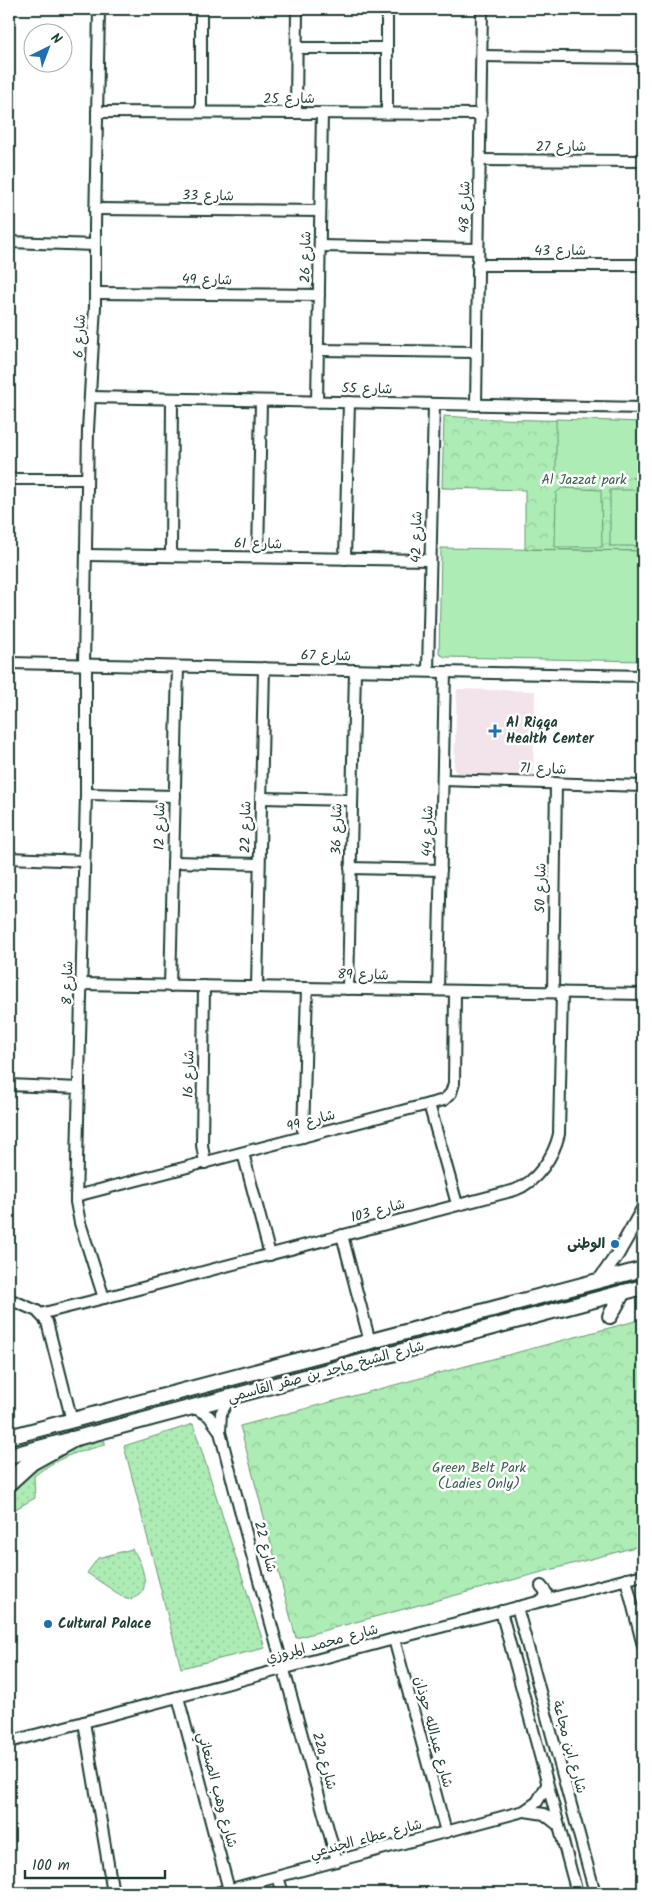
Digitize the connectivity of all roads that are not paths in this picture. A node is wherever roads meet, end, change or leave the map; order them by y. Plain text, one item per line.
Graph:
1 (99, 9) edge
2 (202, 9) edge
3 (297, 9) edge
4 (388, 9) edge
5 (482, 9) edge
6 (297, 48) junction
7 (387, 48) junction
8 (482, 56) junction
9 (643, 58) edge
10 (97, 112) junction
11 (201, 112) junction
12 (296, 113) junction
13 (322, 113) junction
14 (387, 113) junction
15 (481, 114) junction
16 (479, 160) junction
17 (643, 161) edge
18 (95, 209) junction
19 (320, 212) junction
20 (9, 242) edge
21 (94, 245) junction
22 (320, 246) junction
23 (478, 249) junction
24 (478, 265) junction
25 (643, 265) edge
26 (96, 293) junction
27 (319, 295) junction
28 (318, 350) junction
29 (476, 352) junction
30 (90, 397) junction
31 (172, 399) junction
32 (261, 401) junction
33 (317, 402) junction
34 (349, 402) junction
35 (434, 404) junction
36 (476, 405) junction
37 (643, 408) edge
38 (9, 479) edge
39 (87, 479) junction
40 (86, 555) junction
41 (170, 556) junction
42 (258, 557) junction
43 (345, 559) junction
44 (430, 560) junction
45 (9, 663) edge
46 (85, 665) junction
47 (178, 667) junction
48 (264, 668) junction
49 (354, 670) junction
50 (428, 671) junction
51 (445, 672) junction
52 (643, 676) edge
53 (443, 780) junction
54 (556, 783) junction
55 (643, 786) edge
56 (86, 794) junction
57 (175, 796) junction
58 (261, 798) junction
59 (351, 800) junction
60 (9, 858) edge
61 (84, 860) junction
62 (173, 862) junction
63 (259, 864) junction
64 (350, 868) junction
65 (441, 870) junction
66 (81, 984) junction
67 (170, 986) junction
68 (204, 986) junction
69 (257, 987) junction
70 (307, 988) junction
71 (348, 989) junction
72 (438, 990) junction
73 (455, 991) junction
74 (557, 992) junction
75 (643, 994) edge
76 (9, 1085) edge
77 (78, 1088) junction
78 (429, 1104) junction
79 (303, 1137) junction
80 (243, 1153) junction
81 (205, 1163) junction
82 (76, 1196) junction
83 (457, 1204) junction
84 (643, 1210) edge
85 (342, 1235) junction
86 (270, 1254) junction
87 (643, 1269) edge
88 (599, 1281) junction
89 (643, 1287) edge
90 (623, 1292) junction
91 (104, 1298) junction
92 (9, 1299) edge
93 (40, 1314) junction
94 (610, 1316) dead end
95 (370, 1342) junction
96 (328, 1372) junction
97 (231, 1396) junction
98 (193, 1407) junction
99 (72, 1421) junction
100 (220, 1432) junction
101 (9, 1437) edge
102 (72, 1440) junction
103 (9, 1456) edge
104 (9, 1482) edge
105 (643, 1575) edge
106 (626, 1579) junction
107 (541, 1586) dead end
108 (544, 1600) junction
109 (517, 1607) junction
110 (501, 1611) junction
111 (394, 1639) junction
112 (643, 1646) edge
113 (285, 1669) junction
114 (178, 1697) junction
115 (84, 1722) junction
116 (9, 1742) edge
117 (547, 1785) junction
118 (524, 1811) junction
119 (558, 1826) junction
120 (446, 1832) junction
121 (337, 1861) junction
122 (278, 1877) junction
123 (229, 1890) junction
124 (113, 1893) edge
125 (216, 1893) edge
126 (282, 1893) edge
127 (577, 1893) edge
128 (595, 1893) edge

1 - 10 street, شارع 6
2 - 11 street
3 - 6 street
4 - 7 street
5 - 8 street, شارع 48
6 - 7 street
6 - 12 street
7 - 14 street
8 - 9 street
8 - 15 street, شارع 48
10 - 11 street, شارع 25
10 - 18 street, شارع 6
11 - 12 street, شارع 25
12 - 13 street, شارع 25
13 - 14 street, شارع 25
13 - 19 street, شارع 26
14 - 15 street, شارع 25
15 - 16 street, شارع 48
16 - 17 street, شارع 27
16 - 23 street, شارع 48
18 - 19 street, شارع 33
18 - 21 street, شارع 6
19 - 22 street, شارع 26
20 - 21 street
21 - 26 street, شارع 6
22 - 23 street
22 - 27 street, شارع 26
23 - 24 street, شارع 48
24 - 25 street, شارع 43
24 - 29 street, شارع 48
26 - 27 street, شارع 49
26 - 30 street, شارع 6
27 - 28 street, شارع 26
28 - 29 street
28 - 33 street, شارع 26
29 - 36 street, شارع 48
30 - 31 street, شارع 55
30 - 39 street, شارع 6
31 - 32 street, شارع 55
31 - 41 street
32 - 33 street, شارع 55
32 - 42 street
33 - 34 street, شارع 55
34 - 35 street, شارع 55
34 - 43 street
35 - 36 street, شارع 55
35 - 44 street, شارع 42
36 - 37 street, شارع 55
38 - 39 street
39 - 40 street, شارع 6
40 - 41 street, شارع 61
40 - 46 street, شارع 6
41 - 42 street, شارع 61
42 - 43 street, شارع 61
43 - 44 street, شارع 61
44 - 50 street, شارع 42
45 - 46 street, شارع 67
46 - 47 street, شارع 67
46 - 56 street, شارع 8
47 - 48 street, شارع 67
47 - 57 street, شارع 12
48 - 49 street, شارع 67
48 - 58 street, شارع 22
49 - 50 street, شارع 67
49 - 59 street, شارع 36
50 - 51 street, شارع 67
51 - 52 street, شارع 67
51 - 53 street, شارع 44
53 - 54 street, شارع 71
53 - 65 street, شارع 44
54 - 55 street, شارع 71
54 - 74 street, شارع 50
56 - 57 street
56 - 61 street, شارع 8
57 - 62 street, شارع 12
58 - 59 street
58 - 63 street, شارع 22
59 - 64 street, شارع 36
60 - 61 street
61 - 66 street, شارع 8
62 - 63 street
62 - 67 street, شارع 12
63 - 69 street, شارع 22
64 - 65 street
64 - 71 street, شارع 36
65 - 72 street, شارع 44
66 - 67 street, شارع 89
66 - 77 street, شارع 8
67 - 68 street, شارع 89
68 - 69 street, شارع 89
68 - 81 street, شارع 16
69 - 70 street, شارع 89
70 - 71 street, شارع 89
70 - 79 street
71 - 72 street, شارع 89
72 - 73 street, شارع 89
73 - 74 street, شارع 89
73 - 78 street, شارع 99
74 - 75 street, شارع 89
74 - 83 street, شارع 103
76 - 77 street
77 - 82 street, شارع 8
78 - 79 street, شارع 99
78 - 83 street
79 - 80 street, شارع 99
80 - 81 street, شارع 99
80 - 86 street
81 - 82 street, شارع 99
82 - 91 street, شارع 8
83 - 85 street, شارع 103
84 - 88 street
85 - 86 street, شارع 103
85 - 95 street
86 - 91 street, شارع 103
87 - 88 main road, شارع الشيخ ماجد بن صقر القاسمي
88 - 95 main road, شارع الشيخ ماجد بن صقر القاسمي
89 - 90 main road, شارع الشيخ ماجد بن صقر القاسمي
90 - 94 main road
90 - 96 main road, شارع الشيخ ماجد بن صقر القاسمي
91 - 93 street, شارع 103
92 - 93 street
93 - 99 street
95 - 96 main road
95 - 99 main road, شارع الشيخ ماجد بن صقر القاسمي
96 - 97 main road, شارع الشيخ ماجد بن صقر القاسمي
97 - 98 main road, شارع الشيخ ماجد بن صقر القاسمي
97 - 100 street, شارع 22
98 - 100 street, شارع 22
98 - 102 main road, شارع الشيخ ماجد بن صقر القاسمي
99 - 101 main road, شارع الشيخ ماجد بن صقر القاسمي
100 - 113 street, شارع 22
102 - 103 main road, شارع الشيخ ماجد بن صقر القاسمي
102 - 104 main road
105 - 106 street, شارع محمد المروزي
106 - 108 street, شارع محمد المروزي
106 - 112 street
107 - 108 street
108 - 109 street, شارع محمد المروزي
109 - 110 street, شارع محمد المروزي
109 - 128 street, شارع ابن مجاعة
110 - 111 street, شارع محمد المروزي
110 - 117 street
111 - 113 street, شارع محمد المروزي
111 - 120 street, شارع عبدالله حوذان
113 - 114 street, شارع محمد المروزي
113 - 121 street, 22a شارع
114 - 115 street, شارع محمد المروزي
114 - 123 street, شارع وهب الصنعاني
115 - 116 street, شارع محمد المروزي
115 - 124 street
117 - 118 street, شارع عطاء الجندعي
117 - 119 street
118 - 119 street, شارع عطاء الجندعي
118 - 120 street, شارع عطاء الجندعي
119 - 127 street
120 - 121 street, شارع عطاء الجندعي
121 - 122 street, شارع عطاء الجندعي
122 - 123 street, شارع عطاء الجندعي
122 - 126 street
123 - 125 street, شارع عطاء الجندعي

